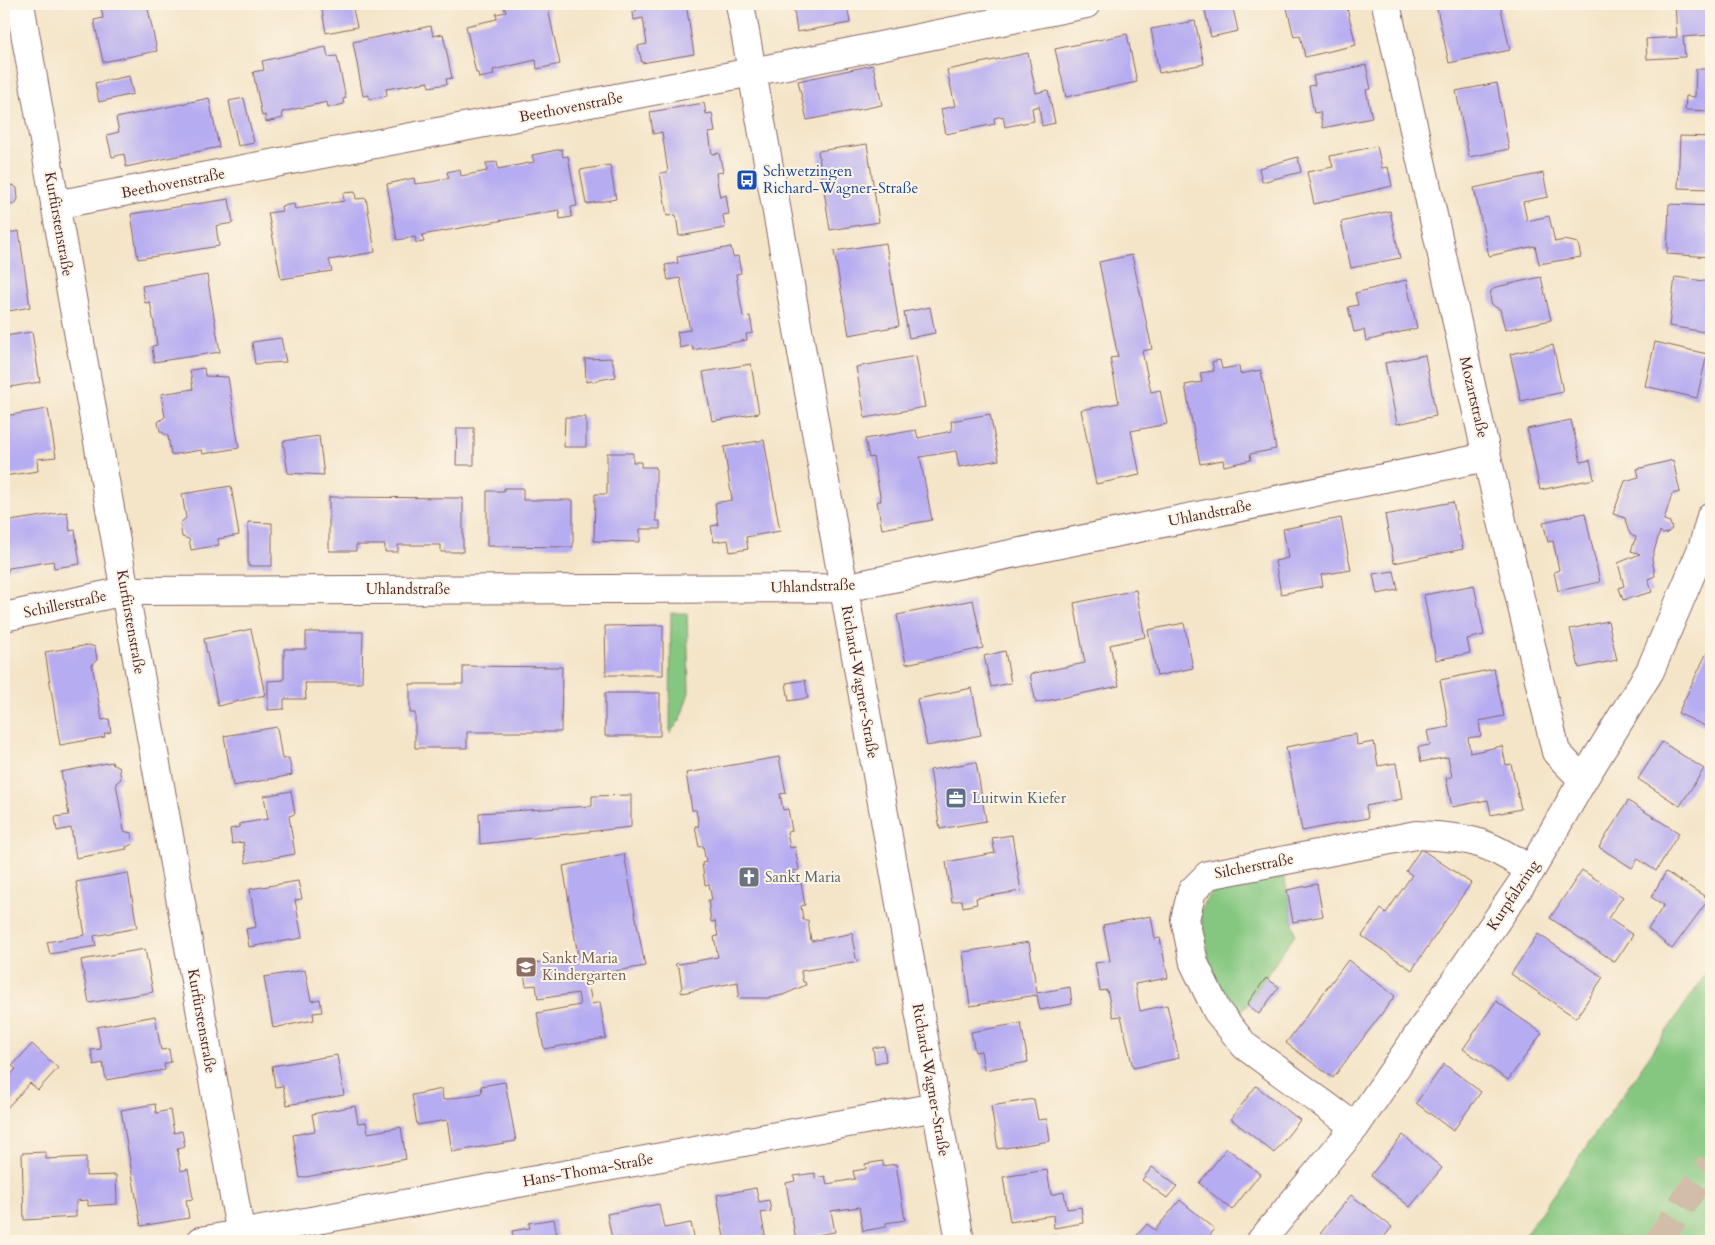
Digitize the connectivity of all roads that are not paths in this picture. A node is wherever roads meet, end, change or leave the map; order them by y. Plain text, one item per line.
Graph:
1 (20, 4) edge
2 (740, 4) edge
3 (1086, 4) edge
4 (1386, 4) edge
5 (752, 72) junction
6 (55, 205) junction
7 (1487, 457) junction
8 (1711, 516) edge
9 (844, 588) junction
10 (125, 591) junction
11 (4, 617) edge
12 (1583, 780) junction
13 (1530, 870) junction
14 (936, 1107) junction
15 (1355, 1127) junction
16 (241, 1238) edge
17 (201, 1241) edge
18 (960, 1241) edge
19 (1261, 1241) edge

1 - 6 street, Kurfürstenstraße
2 - 5 street, Richard-Wagner-Straße
3 - 5 street, Beethovenstraße
4 - 7 street, Mozartstraße
5 - 6 street, Beethovenstraße
5 - 9 street, Richard-Wagner-Straße
6 - 10 street, Kurfürstenstraße
7 - 9 street, Uhlandstraße
7 - 12 street, Mozartstraße
8 - 12 street, Kurpfalzring
9 - 10 street, Uhlandstraße
9 - 14 street, Richard-Wagner-Straße
10 - 11 street, Schillerstraße
10 - 16 street, Kurfürstenstraße
12 - 13 street, Kurpfalzring
13 - 15 street, Kurpfalzring
13 - 15 street, Silcherstraße
14 - 16 street, Hans-Thoma-Straße
14 - 18 street, Richard-Wagner-Straße
15 - 19 street, Kurpfalzring
16 - 17 street, Hans-Thoma-Straße

